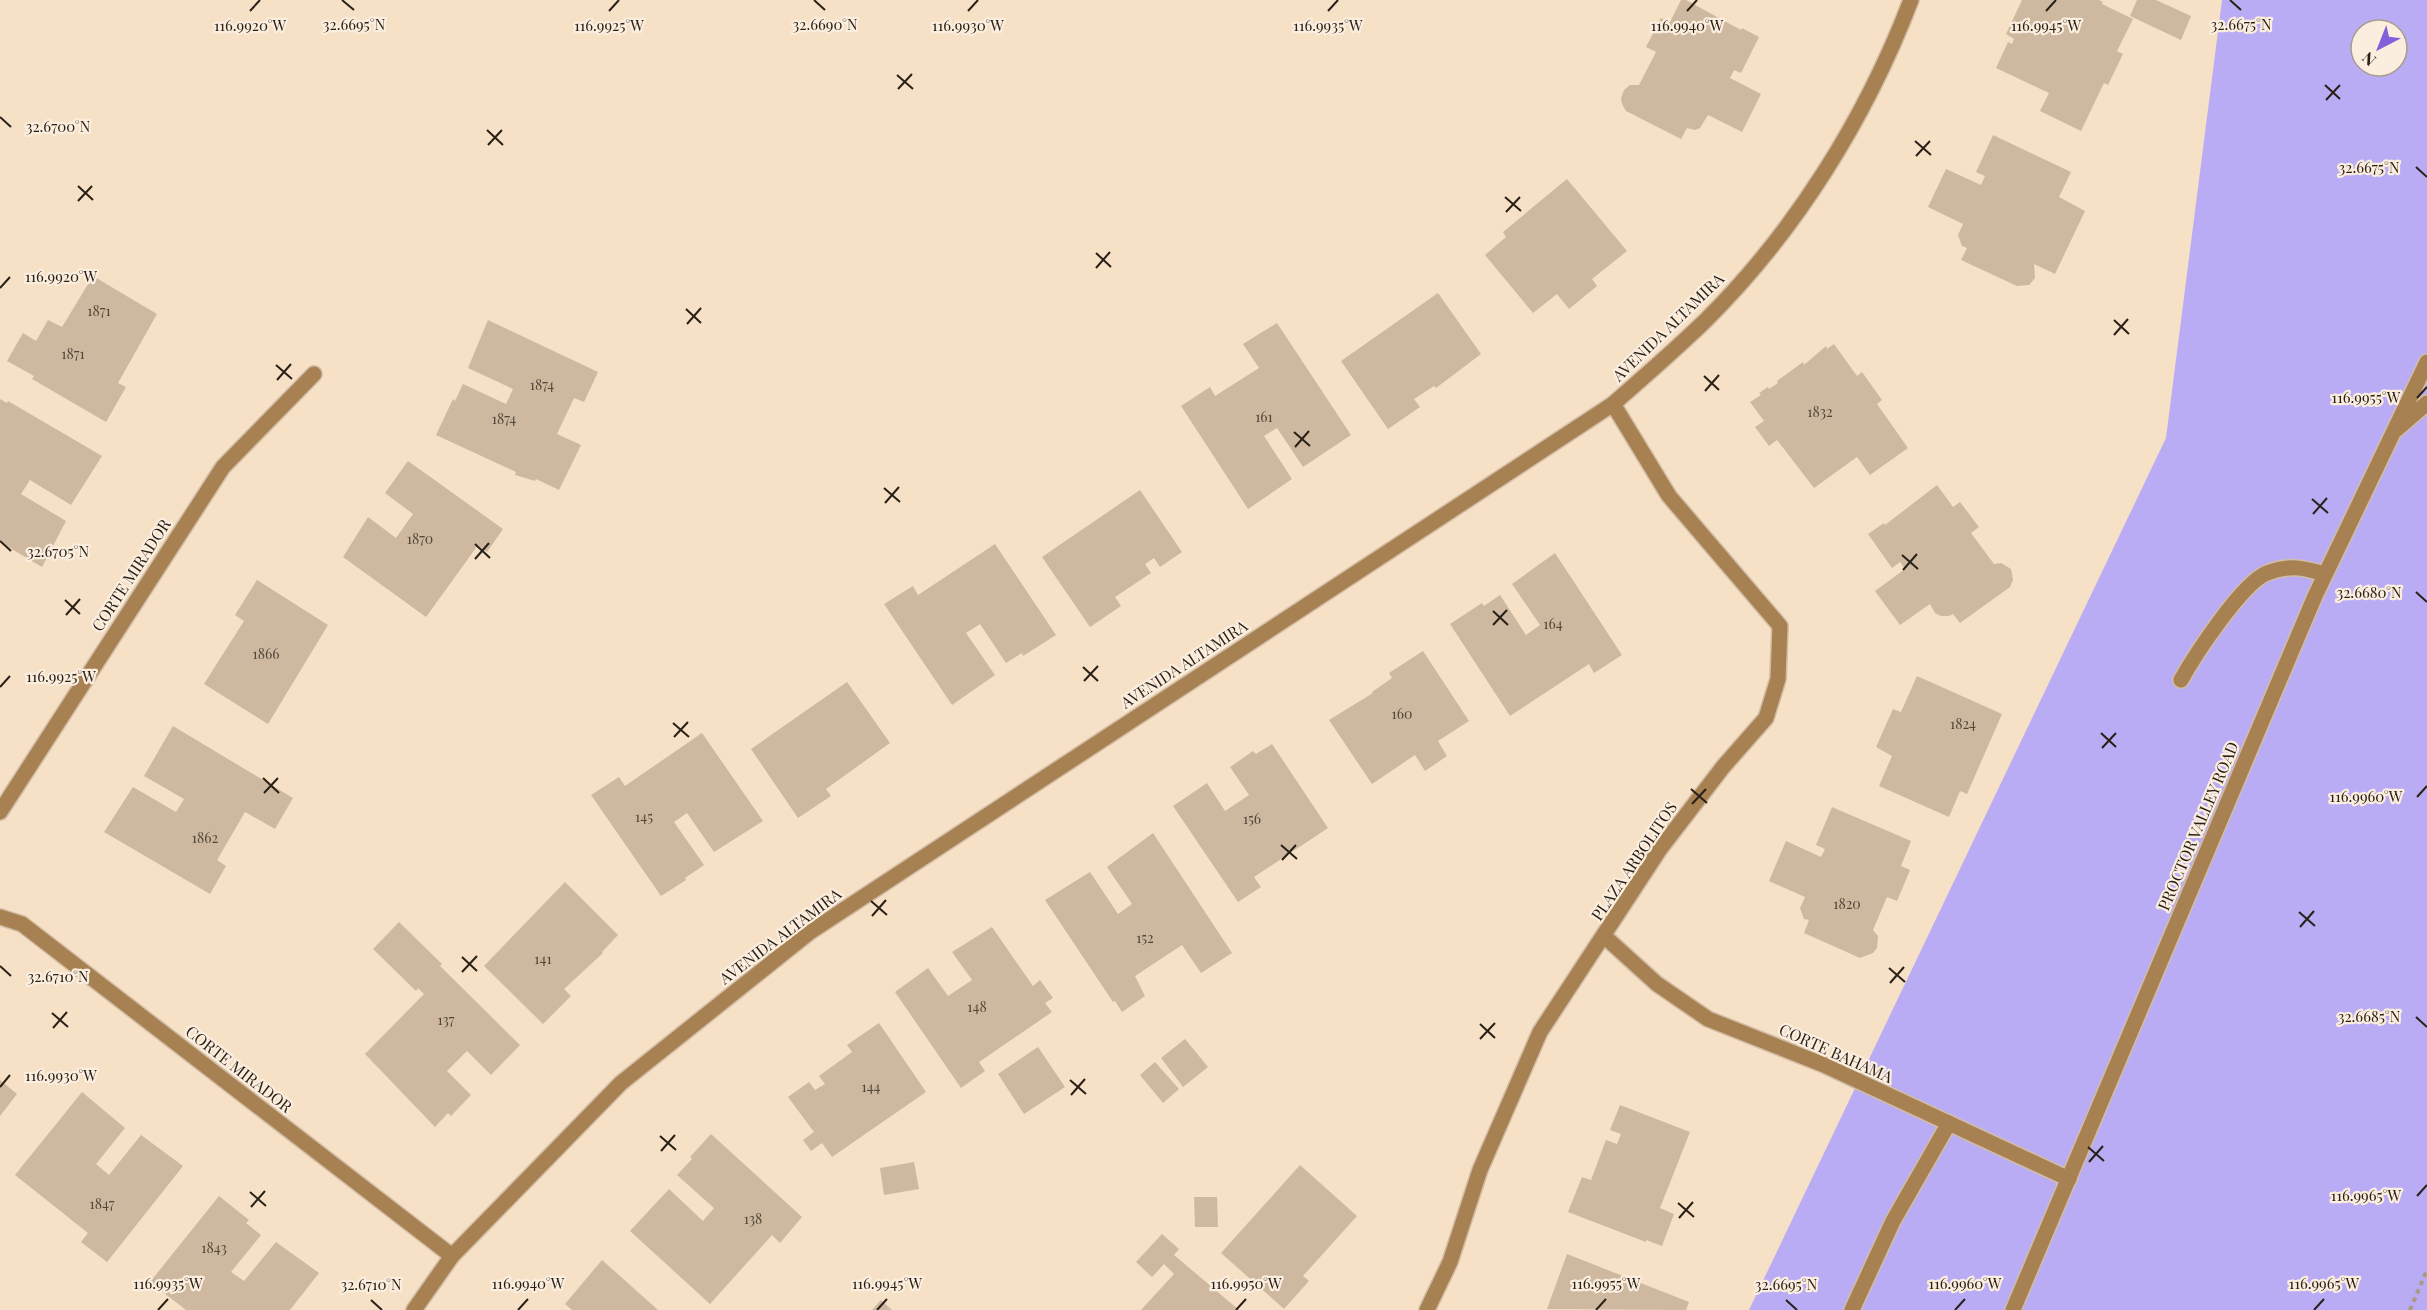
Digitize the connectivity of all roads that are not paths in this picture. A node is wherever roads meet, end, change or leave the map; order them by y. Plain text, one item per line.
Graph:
1 (1911, 0) edge
2 (2427, 362) edge
3 (314, 374) dead end
4 (2427, 403) edge
5 (1613, 404) junction
6 (2393, 432) junction
7 (2325, 574) junction
8 (2181, 680) dead end
9 (0, 812) edge
10 (0, 917) edge
11 (1604, 936) junction
12 (1948, 1123) junction
13 (2069, 1179) junction
14 (452, 1256) junction
15 (414, 1310) edge
16 (1427, 1310) edge
17 (1852, 1310) edge
18 (2013, 1310) edge

1 - 5 street, AVENIDA ALTAMIRA
2 - 6 street, PROCTOR VALLEY ROAD
3 - 9 street, CORTE MIRADOR
4 - 6 street
5 - 11 street, PLAZA ARBOLITOS
5 - 14 street, AVENIDA ALTAMIRA
6 - 7 street, PROCTOR VALLEY ROAD
7 - 8 street
7 - 13 street, PROCTOR VALLEY ROAD
10 - 14 street, CORTE MIRADOR
11 - 12 street, CORTE BAHAMA
11 - 16 street, PLAZA ARBOLITOS
12 - 13 street, CORTE BAHAMA
12 - 17 street
13 - 18 street, PROCTOR VALLEY ROAD
14 - 15 street, AVENIDA ALTAMIRA

